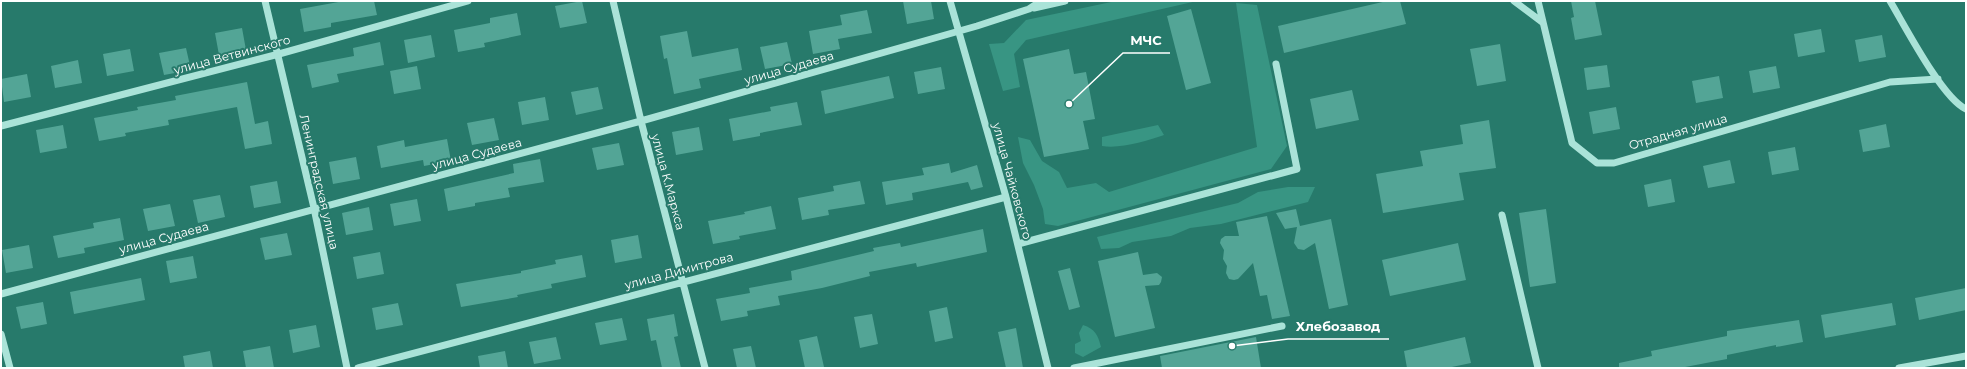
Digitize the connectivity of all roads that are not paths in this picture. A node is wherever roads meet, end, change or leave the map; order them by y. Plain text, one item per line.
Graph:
1 (265, 1) edge
2 (468, 1) edge
3 (613, 1) edge
4 (950, 1) edge
5 (1041, 1) edge
6 (1065, 1) edge
7 (1514, 1) edge
8 (1538, 1) edge
9 (1890, 1) edge
10 (1030, 9) junction
11 (1542, 22) junction
12 (958, 31) junction
13 (279, 54) junction
14 (1276, 64) dead end
15 (1938, 79) junction
16 (1966, 109) edge
17 (641, 121) junction
18 (1, 126) edge
19 (1006, 197) junction
20 (314, 208) junction
21 (1502, 215) dead end
22 (1018, 244) junction
23 (683, 281) junction
24 (1, 294) edge
25 (1282, 326) dead end
26 (1, 334) edge
27 (1966, 356) edge
28 (10, 368) edge
29 (348, 368) edge
30 (358, 368) edge
31 (705, 368) edge
32 (1048, 368) edge
33 (1074, 368) edge
34 (1538, 368) edge
35 (1899, 368) edge

1 - 13 street, Ленинградская улица
2 - 13 street, улица Ветвинского
3 - 17 street, улица К.Маркса
4 - 12 street, улица Чайковского
5 - 10 street
6 - 10 street
7 - 11 street
8 - 11 street, Отрадная улица
9 - 15 street
10 - 12 street, улица Судаева
11 - 15 street, Отрадная улица
12 - 17 street, улица Судаева
12 - 19 street, улица Чайковского
13 - 18 street, улица Ветвинского
13 - 20 street, Ленинградская улица
14 - 22 street
15 - 16 street
17 - 20 street, улица Судаева
17 - 23 street, улица К.Маркса
19 - 22 street, улица Чайковского
19 - 23 street, улица Димитрова
20 - 24 street, улица Судаева
20 - 29 street, Ленинградская улица
21 - 34 street
22 - 32 street, улица Чайковского
23 - 30 street, улица Димитрова
23 - 31 street, улица К.Маркса
25 - 33 street
26 - 28 street
27 - 35 street

